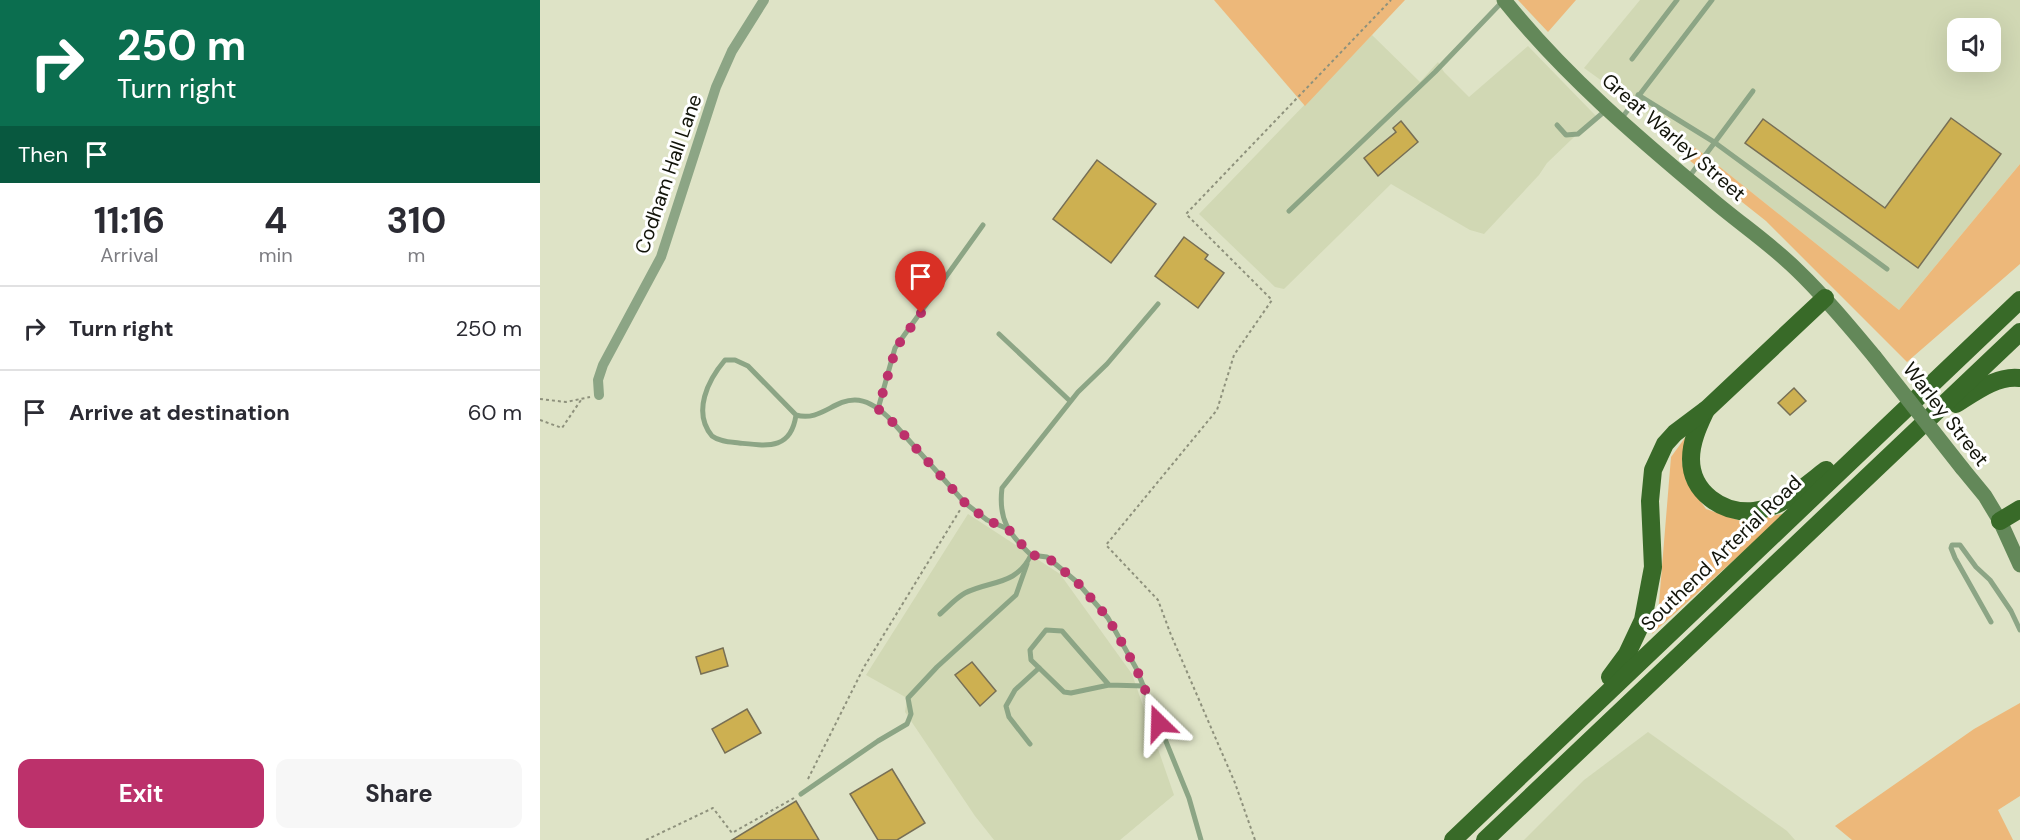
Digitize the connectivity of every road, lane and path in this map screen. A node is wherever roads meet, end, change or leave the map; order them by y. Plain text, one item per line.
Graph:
1 (764, 0) edge
2 (1392, 0) edge
3 (1504, 0) edge
4 (1677, 0) edge
5 (1712, 0) edge
6 (1632, 58) dead end
7 (1753, 92) dead end
8 (1638, 95) junction
9 (1606, 110) junction
10 (1620, 120) junction
11 (1557, 125) dead end
12 (1714, 142) junction
13 (1687, 178) junction
14 (1289, 211) dead end
15 (983, 225) dead end
16 (1887, 269) dead end
17 (1825, 298) junction
18 (2020, 300) edge
19 (1158, 303) dead end
20 (2020, 333) edge
21 (999, 334) dead end
22 (1967, 350) junction
23 (2020, 378) edge
24 (598, 395) joint
25 (540, 399) edge
26 (581, 400) junction
27 (1070, 401) junction
28 (878, 409) junction
29 (1707, 409) junction
30 (796, 415) junction
31 (540, 420) edge
32 (1854, 489) junction
33 (965, 503) junction
34 (2020, 509) edge
35 (2000, 521) junction
36 (1008, 529) junction
37 (1031, 555) junction
38 (1027, 564) junction
39 (2020, 565) edge
40 (940, 614) dead end
41 (1991, 622) dead end
42 (2020, 630) edge
43 (1039, 668) junction
44 (1109, 685) junction
45 (1144, 686) junction
46 (1556, 741) junction
47 (1030, 744) dead end
48 (801, 794) junction
49 (646, 840) edge
50 (1201, 840) edge
51 (1255, 840) edge
52 (1454, 840) edge
53 (1485, 840) edge

1 - 24 street, Codham Hall Lane
2 - 51 path
3 - 9 main road, Great Warley Street
3 - 14 lane
4 - 6 lane
5 - 8 lane
7 - 12 lane
8 - 10 lane
8 - 12 lane
9 - 10 main road, Great Warley Street
9 - 11 lane
10 - 13 main road, Great Warley Street
12 - 13 lane
12 - 16 lane
13 - 17 main road, Great Warley Street
15 - 28 lane
17 - 29 highway
17 - 35 main road, Warley Street, bridge
18 - 22 highway, Southend Arterial Road
19 - 27 lane
20 - 32 highway
21 - 27 lane
22 - 29 highway
22 - 46 highway, Southend Arterial Road
23 - 32 highway
24 - 26 path
25 - 26 path
26 - 31 path
27 - 36 lane
28 - 30 lane
28 - 33 lane
29 - 46 highway
30 - 30 lane
32 - 53 highway
33 - 36 lane
33 - 48 path
34 - 35 highway
35 - 39 main road, Warley Street
36 - 37 lane
37 - 38 lane
37 - 45 lane
38 - 40 lane
38 - 48 lane
41 - 42 lane
43 - 44 lane
43 - 44 lane
43 - 47 lane
44 - 45 lane
45 - 50 lane
46 - 52 highway, Southend Arterial Road
48 - 49 path

